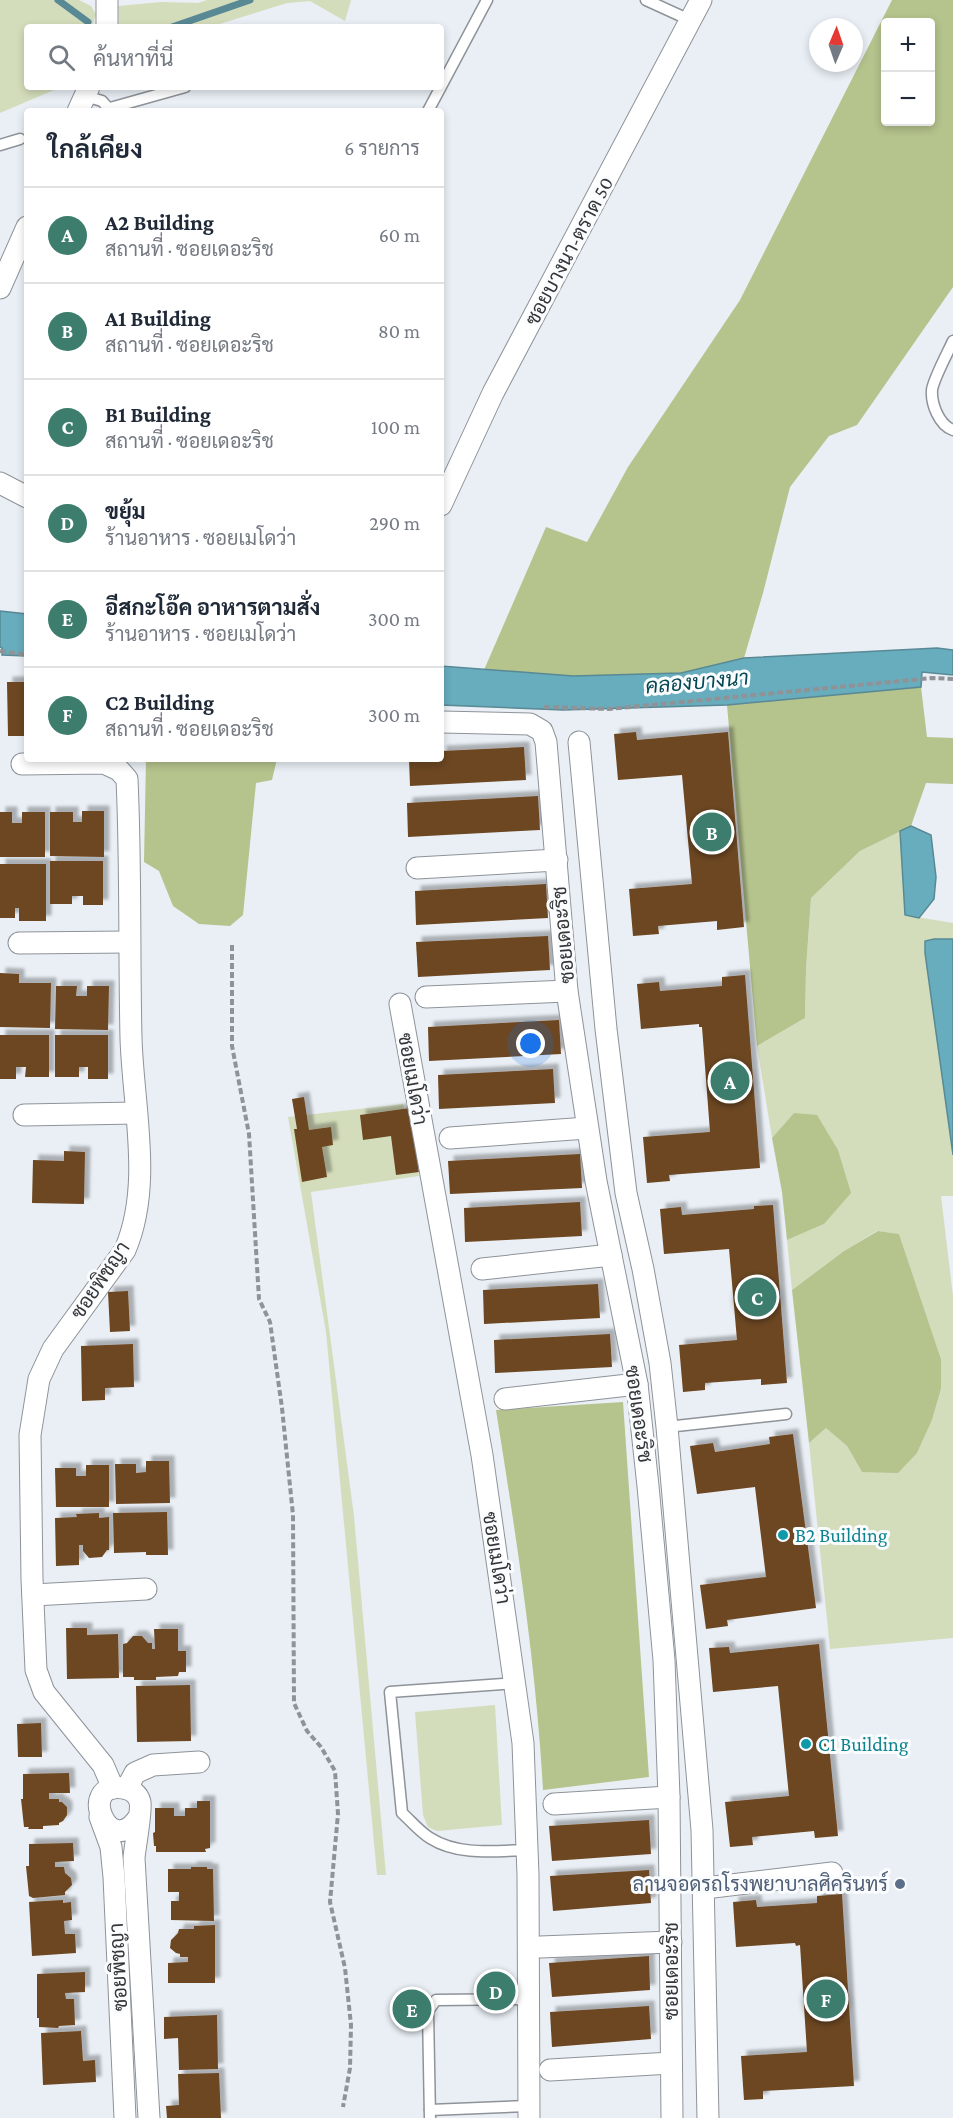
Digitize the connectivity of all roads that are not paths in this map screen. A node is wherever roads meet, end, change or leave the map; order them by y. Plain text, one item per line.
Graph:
1 (107, 0) edge
2 (488, 0) edge
3 (646, 0) edge
4 (701, 0) edge
5 (692, 21) junction
6 (106, 24) edge
7 (444, 81) edge
8 (174, 90) edge
9 (439, 90) edge
10 (84, 98) edge
11 (108, 108) edge
12 (116, 108) edge
13 (430, 108) edge
14 (20, 139) dead end
15 (0, 145) edge
16 (24, 234) edge
17 (0, 288) edge
18 (953, 341) edge
19 (953, 430) edge
20 (0, 483) edge
21 (24, 496) edge
22 (444, 499) edge
23 (444, 722) edge
24 (579, 742) dead end
25 (22, 764) dead end
26 (557, 860) junction
27 (417, 868) dead end
28 (129, 942) junction
29 (19, 943) dead end
30 (567, 991) junction
31 (426, 997) dead end
32 (400, 1004) dead end
33 (136, 1113) junction
34 (24, 1115) dead end
35 (587, 1128) junction
36 (450, 1138) dead end
37 (611, 1255) junction
38 (482, 1269) dead end
39 (637, 1384) junction
40 (505, 1398) dead end
41 (786, 1414) dead end
42 (667, 1427) junction
43 (146, 1589) dead end
44 (33, 1595) junction
45 (516, 1683) junction
46 (199, 1762) dead end
47 (120, 1788) junction
48 (669, 1797) junction
49 (554, 1804) dead end
50 (100, 1817) junction
51 (139, 1817) junction
52 (527, 1850) junction
53 (832, 1873) dead end
54 (705, 1888) junction
55 (671, 1942) junction
56 (540, 1947) dead end
57 (528, 1999) junction
58 (671, 2063) junction
59 (550, 2070) dead end
60 (529, 2112) edge
61 (430, 2114) edge
62 (125, 2118) edge
63 (149, 2118) edge
64 (672, 2118) edge
65 (708, 2118) edge

1 - 6 street
2 - 7 lane
3 - 5 lane
4 - 5 street, ซอยบางนา-ตราด 50
5 - 22 street, ซอยบางนา-ตราด 50
8 - 12 lane
9 - 13 lane
10 - 11 lane
14 - 15 lane
16 - 17 street
18 - 19 lane
20 - 21 street
23 - 26 street, ซอยเดอะริช
24 - 42 street
25 - 28 street, ซอยพิชญา
26 - 27 street
26 - 30 street, ซอยเดอะริช
28 - 29 street
28 - 33 street, ซอยพิชญา
30 - 31 street
30 - 35 street, ซอยเดอะริช
32 - 45 street, ซอยเมโดว่า
33 - 34 street
33 - 44 street, ซอยพิชญา
35 - 36 street
35 - 37 street, ซอยเดอะริช
37 - 38 street
37 - 39 street, ซอยเดอะริช
39 - 40 street
39 - 48 street, ซอยเดอะริช
41 - 42 lane
42 - 54 street
43 - 44 street
44 - 47 street, ซอยพิชญา
45 - 52 street, ซอยเมโดว่า
45 - 52 lane
46 - 47 street
47 - 50 street
47 - 51 street, ซอยพิชญา
48 - 49 street
48 - 55 street, ซอยเดอะริช
50 - 51 street
50 - 62 street, ซอยพิชญา
51 - 63 street, ซอยพิชญา
52 - 57 street, ซอยเมโดว่า
53 - 54 street
54 - 65 street
55 - 56 street
55 - 58 street, ซอยเดอะริช
57 - 60 street, ซอยเมโดว่า
57 - 61 lane
58 - 59 street
58 - 64 street, ซอยเดอะริช
60 - 61 lane

